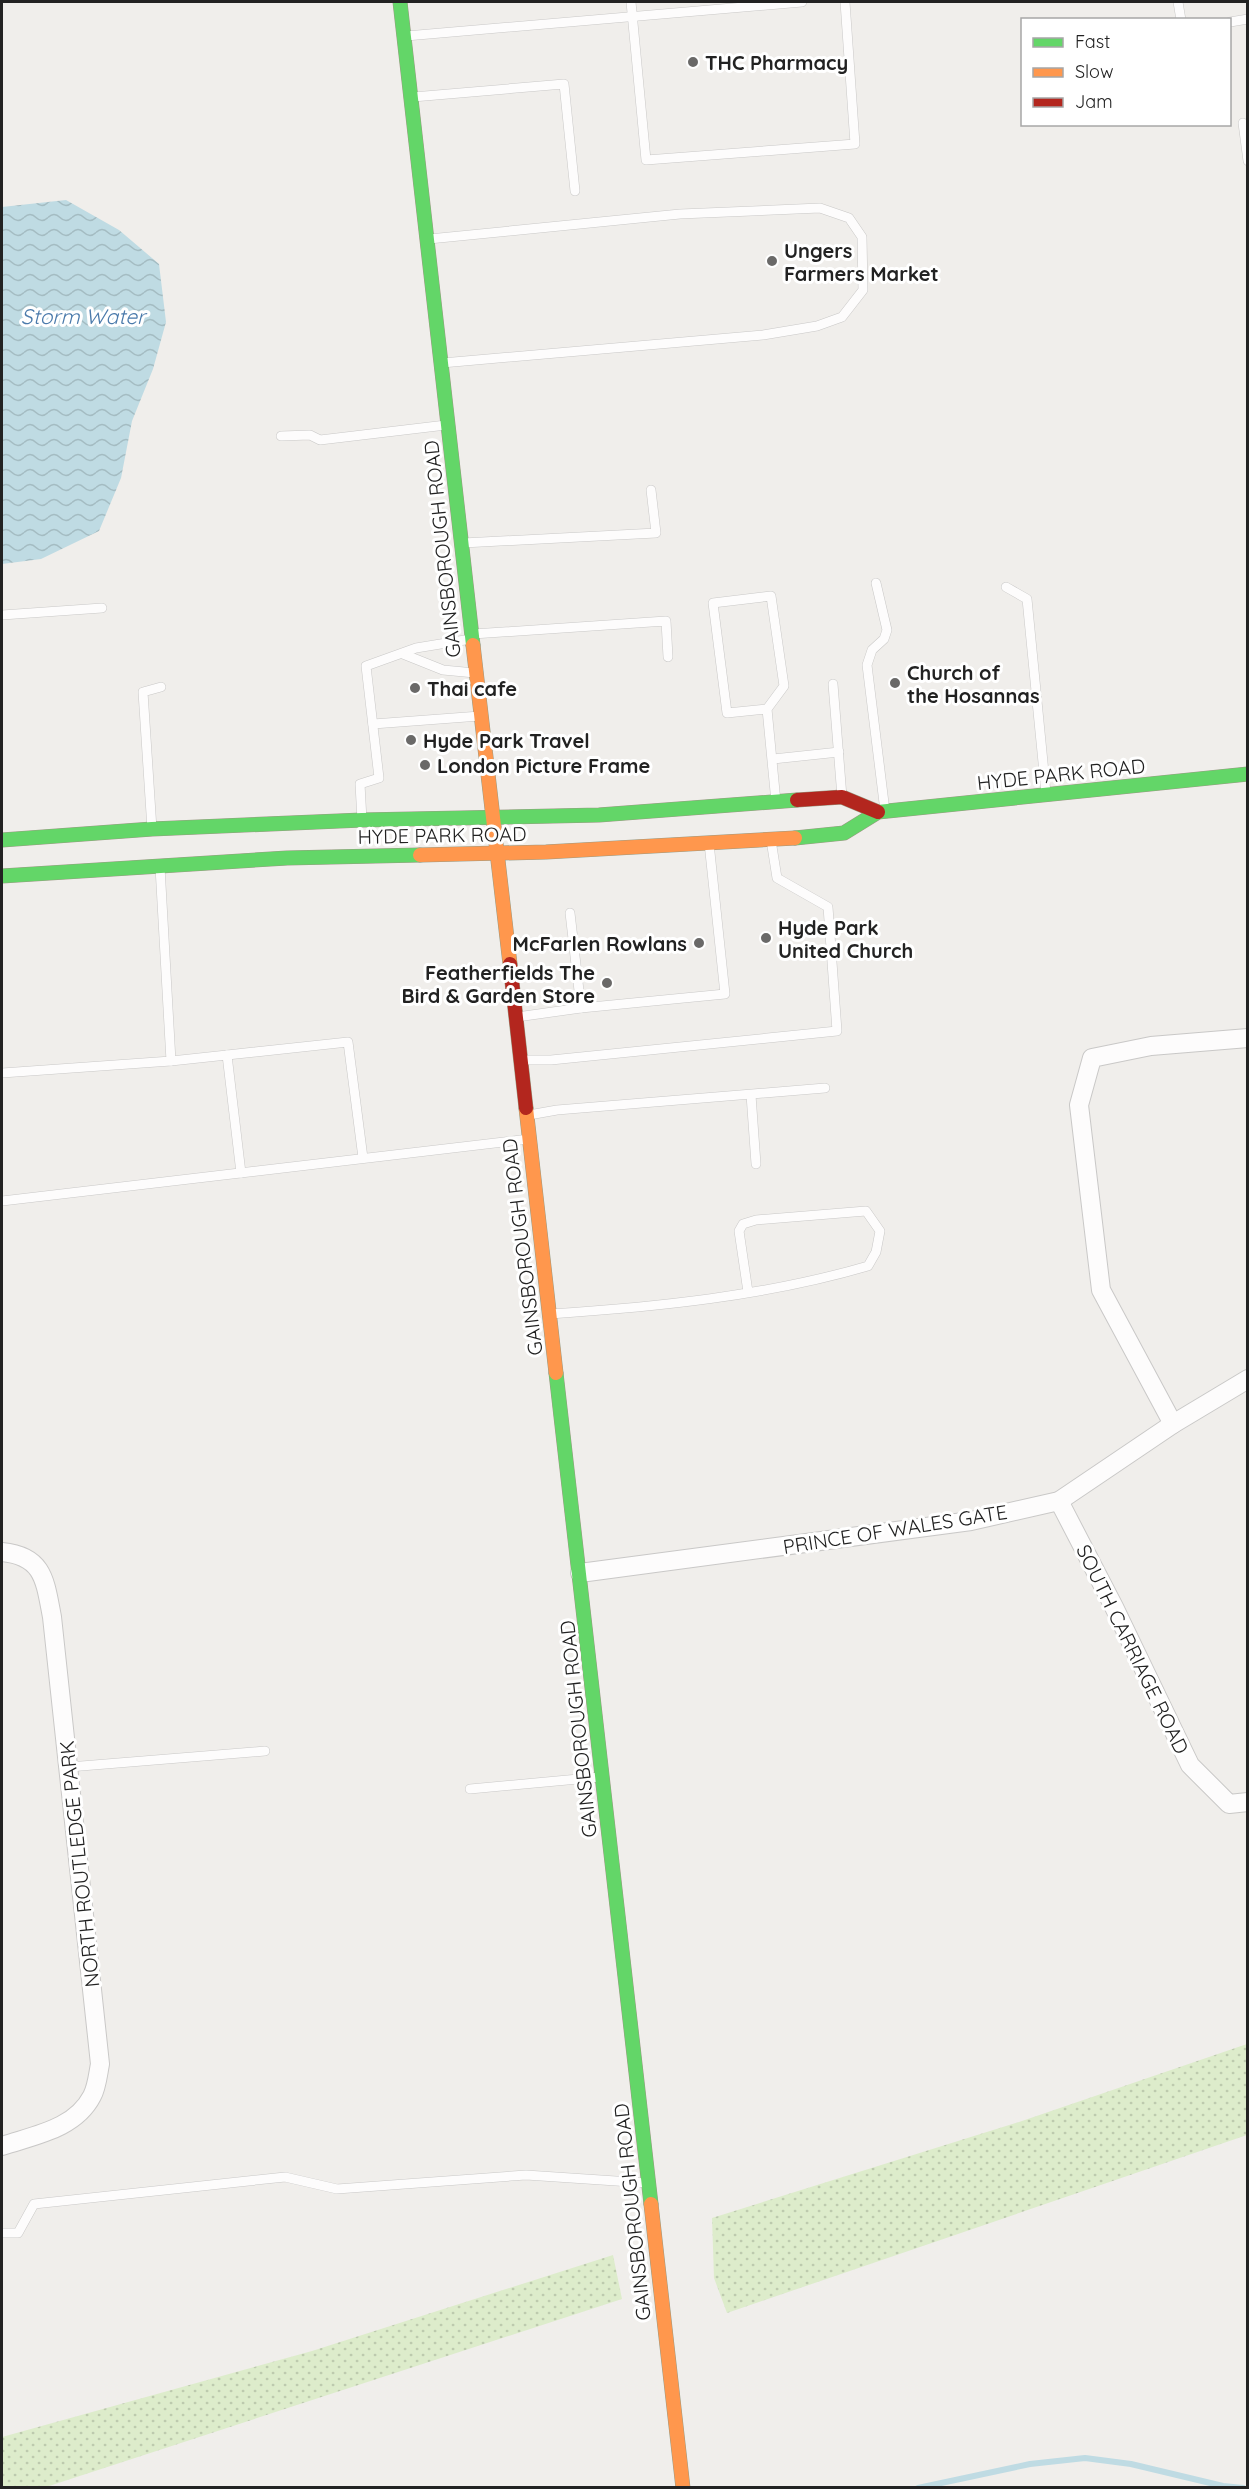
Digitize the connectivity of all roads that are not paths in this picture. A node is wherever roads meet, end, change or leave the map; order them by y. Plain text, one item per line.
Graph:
1 (400, 2) edge
2 (631, 2) edge
3 (802, 2) edge
4 (845, 2) edge
5 (1178, 2) edge
6 (632, 16) junction
7 (1181, 18) edge
8 (1248, 19) edge
9 (1231, 22) edge
10 (404, 36) junction
11 (411, 98) junction
12 (1243, 123) dead end
13 (1248, 161) edge
14 (575, 191) dead end
15 (428, 239) junction
16 (442, 363) junction
17 (448, 424) junction
18 (281, 436) dead end
19 (651, 490) dead end
20 (460, 543) junction
21 (876, 583) dead end
22 (1006, 587) dead end
23 (102, 608) dead end
24 (2, 615) edge
25 (471, 637) junction
26 (403, 654) junction
27 (668, 657) dead end
28 (475, 673) junction
29 (833, 684) dead end
30 (161, 687) dead end
31 (767, 709) junction
32 (480, 716) junction
33 (373, 724) junction
34 (839, 752) junction
35 (773, 759) junction
36 (1248, 774) edge
37 (1046, 795) junction
38 (842, 797) junction
39 (776, 802) junction
40 (882, 812) junction
41 (492, 819) junction
42 (362, 820) junction
43 (152, 829) junction
44 (2, 840) edge
45 (771, 840) junction
46 (709, 843) junction
47 (496, 854) junction
48 (160, 866) junction
49 (2, 876) edge
50 (570, 913) dead end
51 (581, 1008) junction
52 (515, 1017) junction
53 (1248, 1038) edge
54 (227, 1055) junction
55 (520, 1060) junction
56 (171, 1061) junction
57 (2, 1073) edge
58 (825, 1088) dead end
59 (751, 1095) junction
60 (526, 1115) junction
61 (529, 1139) junction
62 (363, 1158) junction
63 (756, 1164) dead end
64 (242, 1173) junction
65 (2, 1201) edge
66 (748, 1292) junction
67 (550, 1314) junction
68 (1248, 1379) edge
69 (1173, 1424) junction
70 (1059, 1501) junction
71 (2, 1552) edge
72 (580, 1573) junction
73 (265, 1750) dead end
74 (69, 1767) junction
75 (603, 1776) junction
76 (470, 1789) dead end
77 (1248, 1802) edge
78 (2, 2146) edge
79 (648, 2183) junction
80 (2, 2233) edge
81 (683, 2487) edge

1 - 10 main road, GAINSBOROUGH ROAD
2 - 6 lane
3 - 6 lane
4 - 6 lane
5 - 7 lane
6 - 10 lane
8 - 9 lane
10 - 11 main road, GAINSBOROUGH ROAD
11 - 14 lane
11 - 15 main road, GAINSBOROUGH ROAD
12 - 13 lane
15 - 16 main road, GAINSBOROUGH ROAD
15 - 16 lane
16 - 17 main road, GAINSBOROUGH ROAD
17 - 18 lane
17 - 20 main road, GAINSBOROUGH ROAD
19 - 20 lane
20 - 25 main road, GAINSBOROUGH ROAD
21 - 40 lane
22 - 37 lane
23 - 24 lane
25 - 26 lane
25 - 27 lane
25 - 28 main road, GAINSBOROUGH ROAD
26 - 28 lane
26 - 33 lane
28 - 32 main road, GAINSBOROUGH ROAD
29 - 34 lane
30 - 43 lane
31 - 31 lane
31 - 35 lane
32 - 33 lane
32 - 41 main road, GAINSBOROUGH ROAD
33 - 42 lane
34 - 35 lane
34 - 38 lane
35 - 39 lane
36 - 37 main road, HYDE PARK ROAD
37 - 40 main road, HYDE PARK ROAD
38 - 39 main road, HYDE PARK ROAD
38 - 40 main road, HYDE PARK ROAD
39 - 41 main road, HYDE PARK ROAD
40 - 45 main road, HYDE PARK ROAD
41 - 42 main road, HYDE PARK ROAD
41 - 47 main road, GAINSBOROUGH ROAD
42 - 43 main road, HYDE PARK ROAD
43 - 44 main road, HYDE PARK ROAD
45 - 46 main road, HYDE PARK ROAD
45 - 55 lane
46 - 47 main road, HYDE PARK ROAD
46 - 51 lane
47 - 48 main road, HYDE PARK ROAD
47 - 52 main road, GAINSBOROUGH ROAD
48 - 49 main road, HYDE PARK ROAD
48 - 56 lane
50 - 51 lane
51 - 52 lane
52 - 55 main road, GAINSBOROUGH ROAD
53 - 69 street
54 - 56 lane
54 - 62 lane
54 - 64 lane
55 - 60 main road, GAINSBOROUGH ROAD
56 - 57 lane
58 - 59 lane
59 - 60 lane
59 - 63 lane
60 - 61 main road, GAINSBOROUGH ROAD
61 - 62 lane
61 - 67 main road, GAINSBOROUGH ROAD
62 - 64 lane
64 - 65 lane
66 - 66 lane
66 - 67 lane
67 - 72 main road, GAINSBOROUGH ROAD
68 - 69 street, PRINCE OF WALES GATE
69 - 70 street, PRINCE OF WALES GATE
70 - 72 street, PRINCE OF WALES GATE
70 - 77 street, SOUTH CARRIAGE ROAD
71 - 74 street, NORTH ROUTLEDGE PARK
72 - 75 main road, GAINSBOROUGH ROAD
73 - 74 lane
74 - 78 street, NORTH ROUTLEDGE PARK
75 - 76 lane
75 - 79 main road, GAINSBOROUGH ROAD
79 - 80 lane
79 - 81 main road, GAINSBOROUGH ROAD

